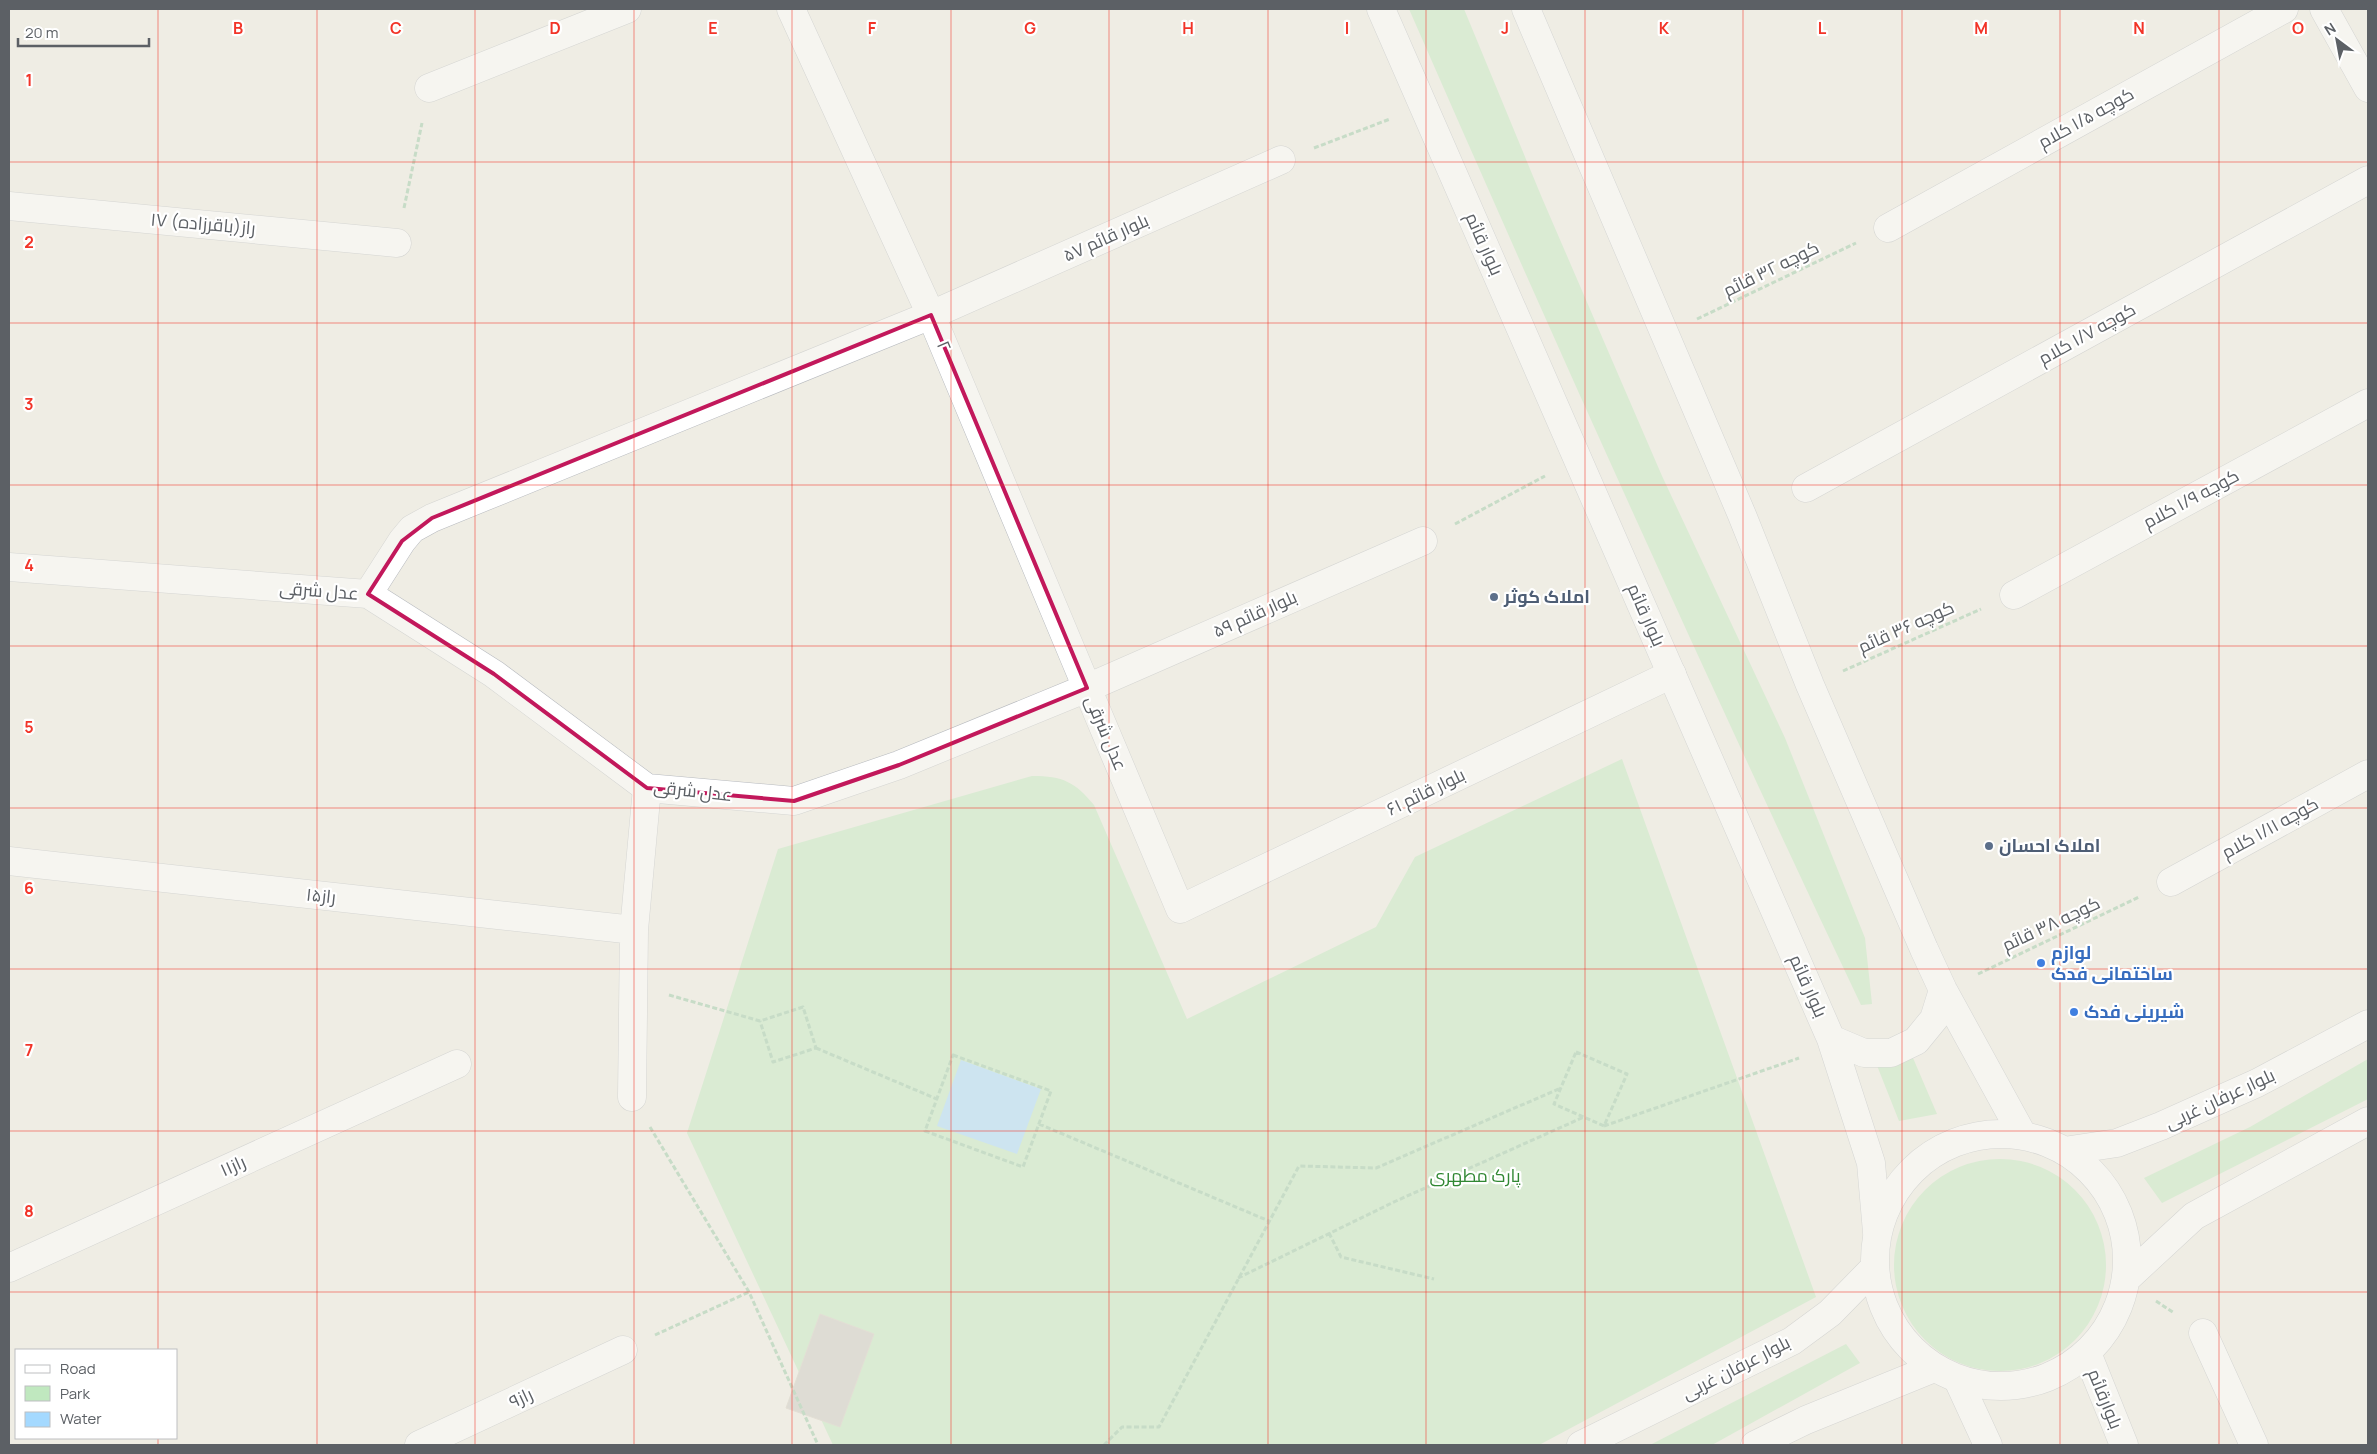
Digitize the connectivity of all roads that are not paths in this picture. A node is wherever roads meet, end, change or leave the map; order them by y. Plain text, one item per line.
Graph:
1 (627, 9) edge
2 (791, 9) edge
3 (1381, 9) edge
4 (1526, 9) edge
5 (2284, 9) edge
6 (2324, 9) edge
7 (429, 88) road end
8 (2368, 88) edge
9 (1281, 160) road end
10 (2368, 180) edge
11 (9, 206) edge
12 (1888, 228) road end
13 (397, 243) road end
14 (930, 316) junction
15 (2368, 403) edge
16 (1806, 488) dead end
17 (1423, 541) road end
18 (9, 567) edge
19 (368, 594) junction
20 (2014, 595) road end
21 (1672, 674) junction
22 (1087, 688) junction
23 (2368, 774) edge
24 (647, 788) junction
25 (9, 861) edge
26 (2171, 882) road end
27 (1180, 910) joint
28 (634, 930) junction
29 (1943, 990) junction
30 (2368, 1024) edge
31 (1833, 1043) junction
32 (457, 1064) dead end
33 (632, 1097) road end
34 (2368, 1121) edge
35 (2022, 1134) junction
36 (2064, 1150) junction
37 (1877, 1232) junction
38 (9, 1268) edge
39 (1874, 1268) junction
40 (2126, 1279) junction
41 (2203, 1333) road end
42 (623, 1350) road end
43 (2087, 1352) junction
44 (1934, 1368) junction
45 (1958, 1380) junction
46 (419, 1445) edge
47 (1581, 1445) edge
48 (1756, 1445) edge
49 (1988, 1445) edge
50 (2124, 1445) edge
51 (2254, 1445) edge

1 - 7 street
2 - 14 street, ۲
3 - 21 street, بلوار قائم
4 - 29 street
5 - 12 street, کوچه ۱/۵ کلام
6 - 8 street
9 - 14 street, بلوار قائم ۵۷
10 - 16 street, کوچه ۱/۷ کلام
11 - 13 street, ۱۷ راز(باقرزاده)
14 - 19 street, بلوار قائم ۵۷
14 - 22 street, ۲
15 - 20 street, کوچه ۱/۹ کلام
17 - 22 street, بلوار قائم ۵۹
18 - 19 street, عدل شرقی
19 - 24 street, عدل شرقی
21 - 27 street, بلوار قائم ۶۱
21 - 31 street, بلوار قائم
22 - 24 street, عدل شرقی
22 - 27 street, عدل شرقی
23 - 26 street, کوچه ۱/۱۱ کلام
24 - 28 street
25 - 28 street, راز۱۵
28 - 33 street
29 - 31 street
29 - 35 street
30 - 36 street, بلوار عرفان غربی
31 - 37 street, بلوار قائم
32 - 38 street, راز۱۱
34 - 40 street
35 - 36 street
35 - 37 street
36 - 40 street
37 - 39 street
39 - 44 street
39 - 47 street, بلوار عرفان غربی
40 - 43 street
41 - 51 street
42 - 46 street, راز۹
43 - 45 street
43 - 50 street, بلوارقائم
44 - 45 street
44 - 48 street
45 - 49 street

